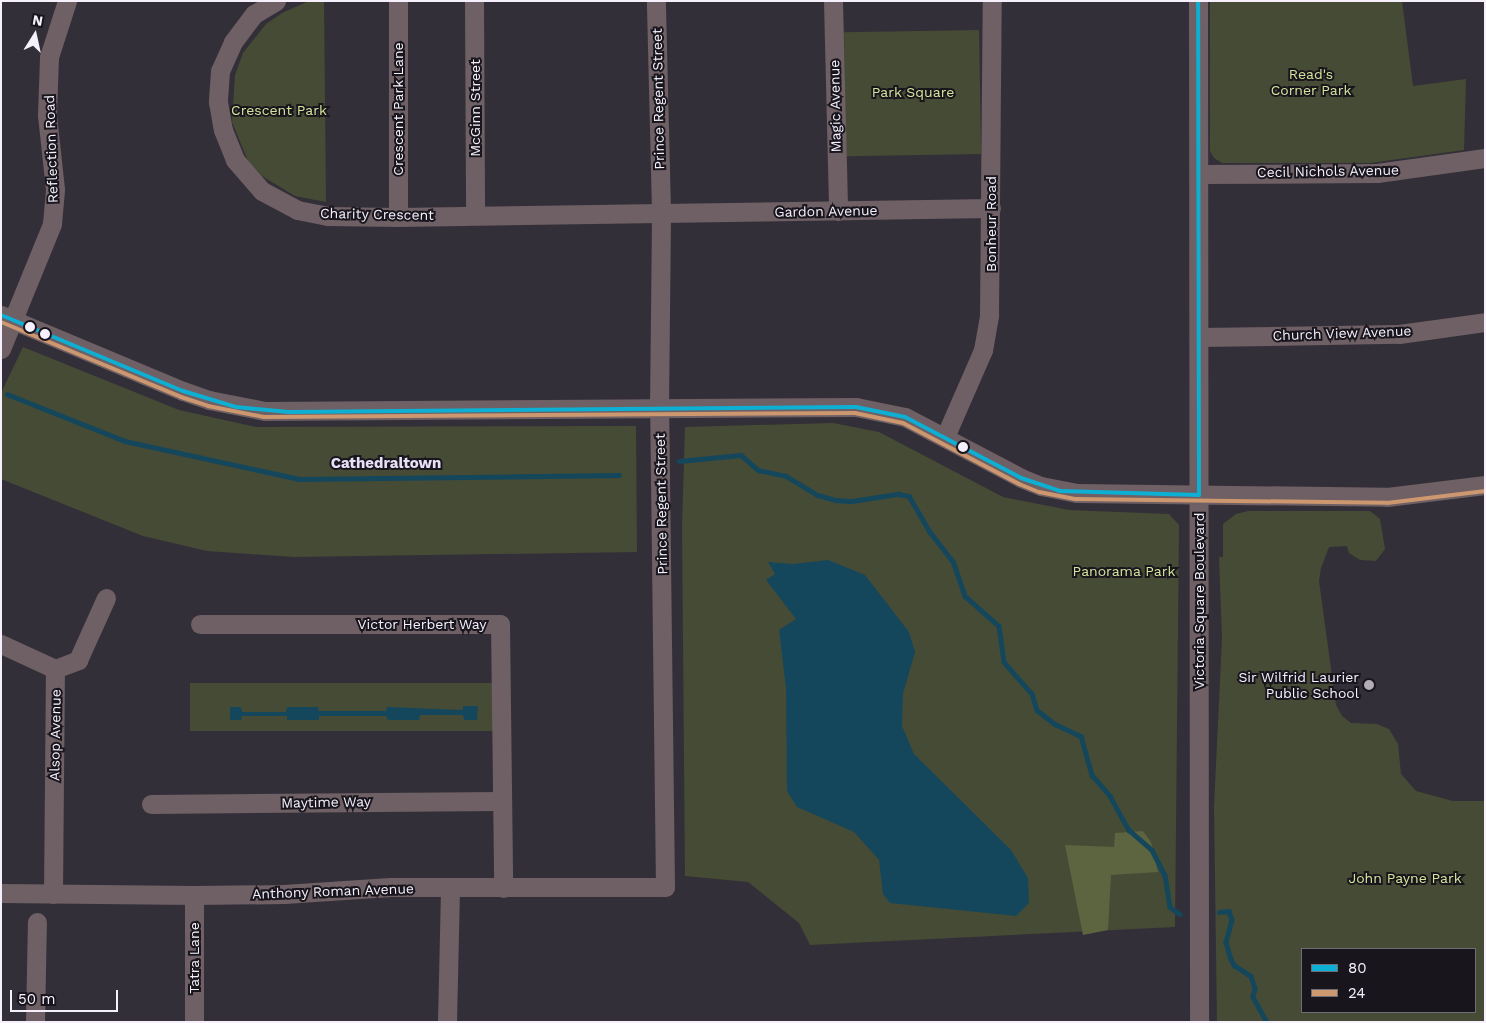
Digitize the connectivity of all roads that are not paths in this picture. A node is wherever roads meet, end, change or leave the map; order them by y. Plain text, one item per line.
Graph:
1 (67, 1) edge
2 (276, 1) edge
3 (398, 1) edge
4 (474, 1) edge
5 (656, 1) edge
6 (833, 1) edge
7 (992, 1) edge
8 (1198, 1) edge
9 (1485, 158) edge
10 (1200, 174) junction
11 (991, 208) junction
12 (838, 210) junction
13 (661, 211) junction
14 (475, 214) junction
15 (398, 216) junction
16 (7, 318) edge
17 (1485, 322) edge
18 (1200, 337) junction
19 (1, 349) edge
20 (659, 408) junction
21 (945, 437) junction
22 (1485, 485) edge
23 (1199, 495) junction
24 (106, 598) dead end
25 (200, 624) dead end
26 (1, 644) edge
27 (56, 669) junction
28 (501, 801) junction
29 (151, 804) dead end
30 (450, 887) junction
31 (665, 887) joint
32 (503, 888) junction
33 (1, 893) edge
34 (53, 894) junction
35 (194, 895) junction
36 (37, 922) dead end
37 (35, 1022) edge
38 (194, 1022) edge
39 (447, 1022) edge
40 (1199, 1022) edge

1 - 16 street, Reflection Road
2 - 15 street, Charity Crescent
3 - 15 street, Crescent Park Lane
4 - 14 street, McGinn Street
5 - 13 street, Prince Regent Street
6 - 12 street, Magic Avenue
7 - 11 street, Bonheur Road
8 - 10 street, Victoria Square Boulevard
9 - 10 street, Cecil Nichols Avenue
10 - 18 street, Victoria Square Boulevard
11 - 12 street, Gardon Avenue
11 - 21 street, Bonheur Road
12 - 13 street, Gardon Avenue
13 - 14 street, Charity Crescent
13 - 20 street, Prince Regent Street
14 - 15 street, Charity Crescent
16 - 19 street, Reflection Road
16 - 20 street
17 - 18 street, Church View Avenue
18 - 23 street, Victoria Square Boulevard
20 - 21 street
20 - 31 street, Prince Regent Street
21 - 23 street
22 - 23 street
23 - 40 street, Victoria Square Boulevard
24 - 27 street, Alsop Avenue
25 - 28 street, Victor Herbert Way
26 - 27 street
27 - 34 street, Alsop Avenue
28 - 29 street, Maytime Way
28 - 32 street, Victor Herbert Way
30 - 32 street, Anthony Roman Avenue
30 - 35 street, Anthony Roman Avenue
30 - 39 street
31 - 32 street, Anthony Roman Avenue
33 - 34 street, Anthony Roman Avenue
34 - 35 street, Anthony Roman Avenue
35 - 38 street, Tatra Lane
36 - 37 street

